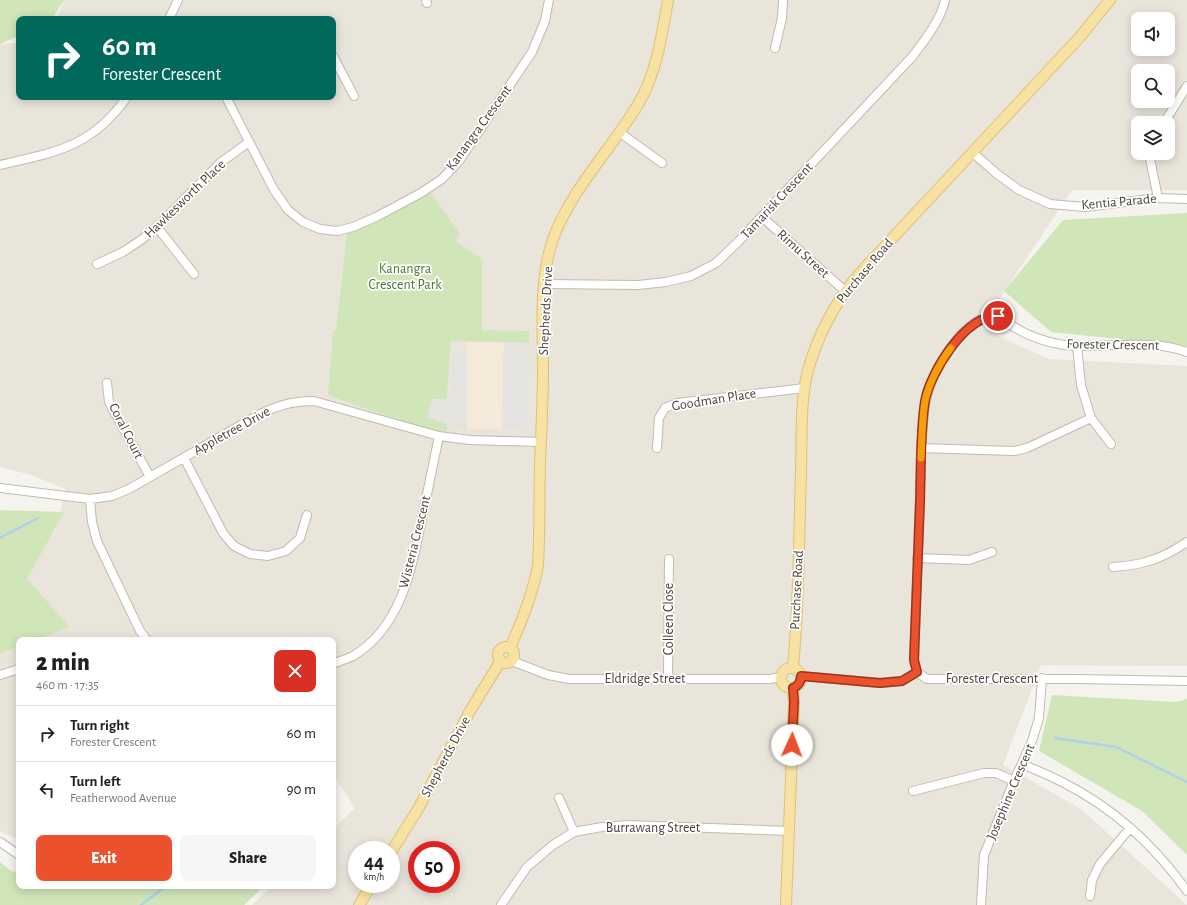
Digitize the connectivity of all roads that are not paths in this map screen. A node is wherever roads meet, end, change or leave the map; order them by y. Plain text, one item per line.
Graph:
1 (178, 0) edge
2 (549, 0) edge
3 (668, 0) edge
4 (783, 0) edge
5 (945, 0) edge
6 (1110, 0) edge
7 (170, 16) edge
8 (775, 48) dead end
9 (336, 62) edge
10 (1187, 86) edge
11 (354, 96) dead end
12 (125, 100) edge
13 (228, 100) edge
14 (1168, 116) edge
15 (619, 132) junction
16 (249, 142) junction
17 (972, 152) junction
18 (1150, 160) edge
19 (662, 162) dead end
20 (0, 165) edge
21 (1158, 198) junction
22 (1187, 199) edge
23 (762, 216) junction
24 (157, 227) junction
25 (97, 264) dead end
26 (194, 274) dead end
27 (544, 284) junction
28 (845, 291) junction
29 (1077, 346) junction
30 (1187, 352) edge
31 (107, 382) dead end
32 (805, 388) junction
33 (1092, 418) junction
34 (439, 436) junction
35 (541, 442) junction
36 (1111, 444) dead end
37 (658, 448) dead end
38 (921, 448) junction
39 (184, 458) junction
40 (150, 477) junction
41 (0, 488) edge
42 (90, 499) junction
43 (307, 515) dead end
44 (1187, 542) edge
45 (992, 552) dead end
46 (917, 558) junction
47 (669, 559) dead end
48 (1113, 566) dead end
49 (145, 637) edge
50 (510, 648) junction
51 (512, 661) junction
52 (500, 662) junction
53 (336, 663) edge
54 (793, 668) junction
55 (16, 670) edge
56 (917, 672) junction
57 (0, 675) edge
58 (801, 676) junction
59 (781, 677) junction
60 (1042, 678) junction
61 (668, 679) junction
62 (1187, 681) edge
63 (793, 688) junction
64 (1022, 764) junction
65 (1014, 781) junction
66 (913, 790) dead end
67 (559, 798) dead end
68 (1130, 828) junction
69 (789, 831) junction
70 (574, 832) junction
71 (398, 841) edge
72 (0, 842) edge
73 (16, 853) edge
74 (1187, 891) edge
75 (366, 893) edge
76 (1090, 896) dead end
77 (359, 905) edge
78 (501, 905) edge
79 (786, 905) edge
80 (981, 905) edge

1 - 7 street
2 - 16 street, Kanangra Crescent
3 - 15 main road, Shepherds Drive
4 - 8 street
5 - 23 street, Tamarisk Crescent
6 - 17 main road, Purchase Road
9 - 11 street
10 - 14 street
12 - 20 street
13 - 16 street, Kanangra Crescent
15 - 19 street
15 - 27 main road, Shepherds Drive
16 - 24 street, Hawkesworth Place
17 - 21 street, Kentia Parade
17 - 28 main road, Purchase Road
18 - 21 street
21 - 22 street, Kentia Parade
23 - 27 street, Tamarisk Crescent
23 - 28 street, Rimu Street
24 - 25 street, Hawkesworth Place
24 - 26 street
27 - 35 main road, Shepherds Drive
28 - 32 main road, Purchase Road
29 - 30 street, Forester Crescent
29 - 33 street
29 - 38 street, Forester Crescent
31 - 40 street, Coral Court
32 - 37 street, Goodman Place
32 - 54 main road, Purchase Road
33 - 36 street
33 - 38 street
34 - 35 street, Appletree Drive
34 - 39 street, Appletree Drive
34 - 53 street, Wisteria Crescent
35 - 50 main road, Shepherds Drive
38 - 46 street
39 - 40 street, Appletree Drive
39 - 43 street
40 - 42 street, Appletree Drive
41 - 42 street, Appletree Drive
42 - 49 street
44 - 48 street
45 - 46 street
46 - 56 street
47 - 61 street, Colleen Close
50 - 51 main road
50 - 52 main road
51 - 52 main road
51 - 61 street, Eldridge Street
52 - 71 main road, Shepherds Drive
54 - 58 main road
54 - 59 main road
55 - 57 street
56 - 58 street
56 - 60 street, Forester Crescent
58 - 63 main road
59 - 61 street, Eldridge Street
59 - 63 main road
60 - 62 street, Forester Crescent
60 - 64 street, Josephine Crescent
63 - 69 main road
64 - 65 street, Josephine Crescent
64 - 68 street
65 - 66 street
65 - 80 street, Josephine Crescent
67 - 70 street
68 - 74 street
68 - 76 street
69 - 70 street, Burrawang Street
69 - 79 main road
70 - 78 street, Burrawang Street
72 - 73 street
75 - 77 main road

